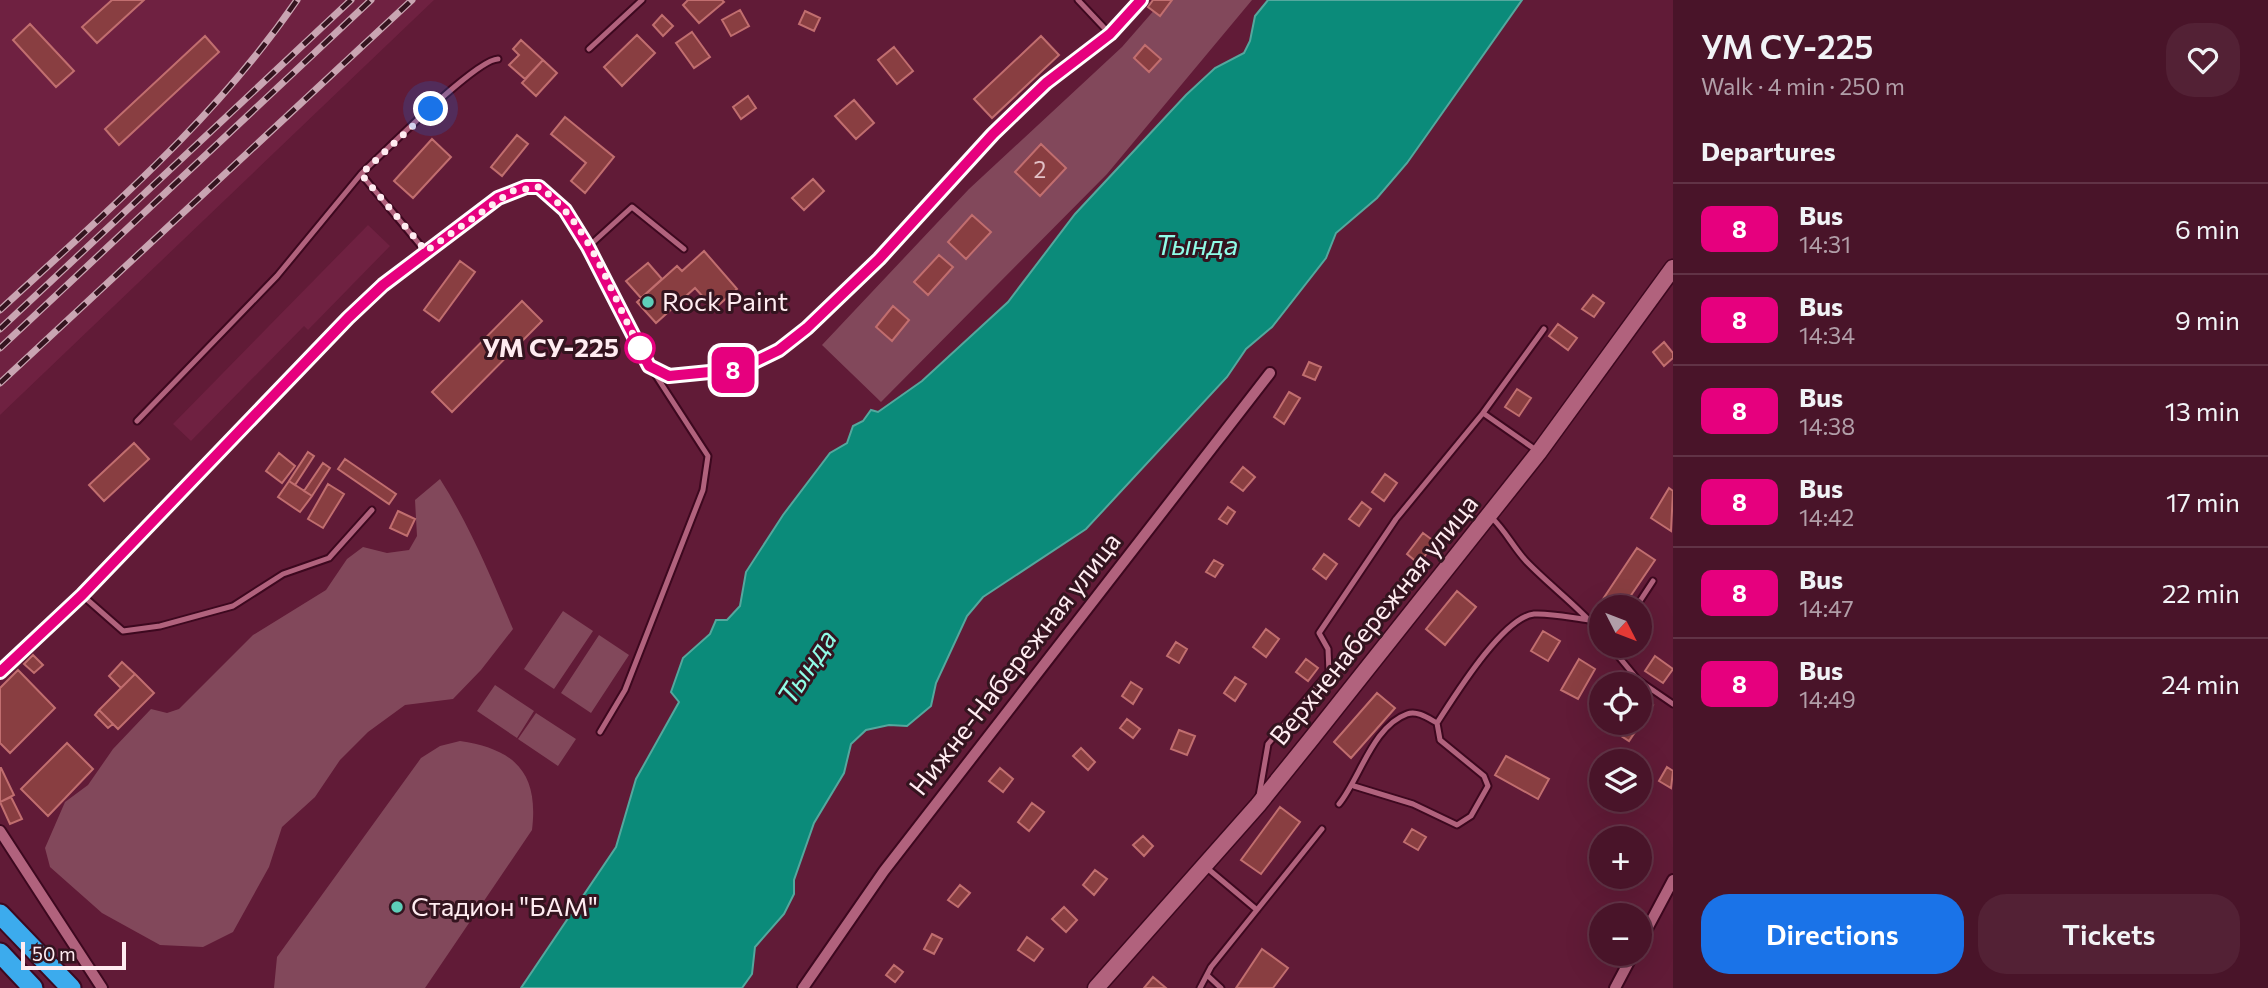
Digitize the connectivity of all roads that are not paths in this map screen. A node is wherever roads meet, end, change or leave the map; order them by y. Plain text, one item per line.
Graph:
1 (642, 0) edge
2 (1078, 0) edge
3 (1141, 0) edge
4 (1110, 34) junction
5 (589, 49) dead end
6 (498, 59) dead end
7 (361, 174) junction
8 (588, 247) junction
9 (684, 249) dead end
10 (426, 251) junction
11 (1673, 268) edge
12 (1545, 329) dead end
13 (649, 366) junction
14 (1270, 373) dead end
15 (1483, 413) junction
16 (137, 421) dead end
17 (1539, 452) junction
18 (372, 510) dead end
19 (1489, 516) junction
20 (1653, 581) dead end
21 (82, 595) junction
22 (1644, 595) edge
23 (1589, 620) joint
24 (1621, 658) edge
25 (0, 672) edge
26 (1673, 704) edge
27 (1437, 723) junction
28 (600, 732) dead end
29 (1354, 786) junction
30 (1339, 804) dead end
31 (1258, 805) junction
32 (1322, 829) dead end
33 (0, 831) edge
34 (1204, 866) junction
35 (1673, 880) edge
36 (1257, 910) junction
37 (0, 914) edge
38 (1652, 919) edge
39 (0, 953) edge
40 (1627, 966) edge
41 (1207, 975) junction
42 (33, 988) edge
43 (71, 988) edge
44 (103, 988) edge
45 (803, 988) edge
46 (1096, 988) edge
47 (1200, 988) edge
48 (1221, 988) edge
49 (1615, 988) edge

1 - 5 lane
2 - 4 lane
3 - 4 street
4 - 13 street
6 - 7 lane
7 - 10 lane
7 - 16 lane
8 - 9 lane
8 - 10 street
8 - 13 street
10 - 21 street
11 - 17 street, Верхненабережная улица
12 - 15 lane
13 - 28 lane
14 - 45 street, Нижне-Набережная улица
15 - 17 lane
15 - 31 lane
17 - 19 street, Верхненабережная улица
18 - 21 lane
19 - 23 lane
19 - 31 street, Верхненабережная улица
20 - 22 lane
21 - 25 street
23 - 27 lane
24 - 26 lane
27 - 29 lane
27 - 29 lane
29 - 30 lane
31 - 34 street, Верхненабережная улица
32 - 36 lane
33 - 44 street
34 - 36 lane
34 - 46 street, Верхненабережная улица
35 - 38 street
36 - 41 lane
37 - 43 highway
39 - 42 highway
40 - 49 street
41 - 47 lane
41 - 48 lane

